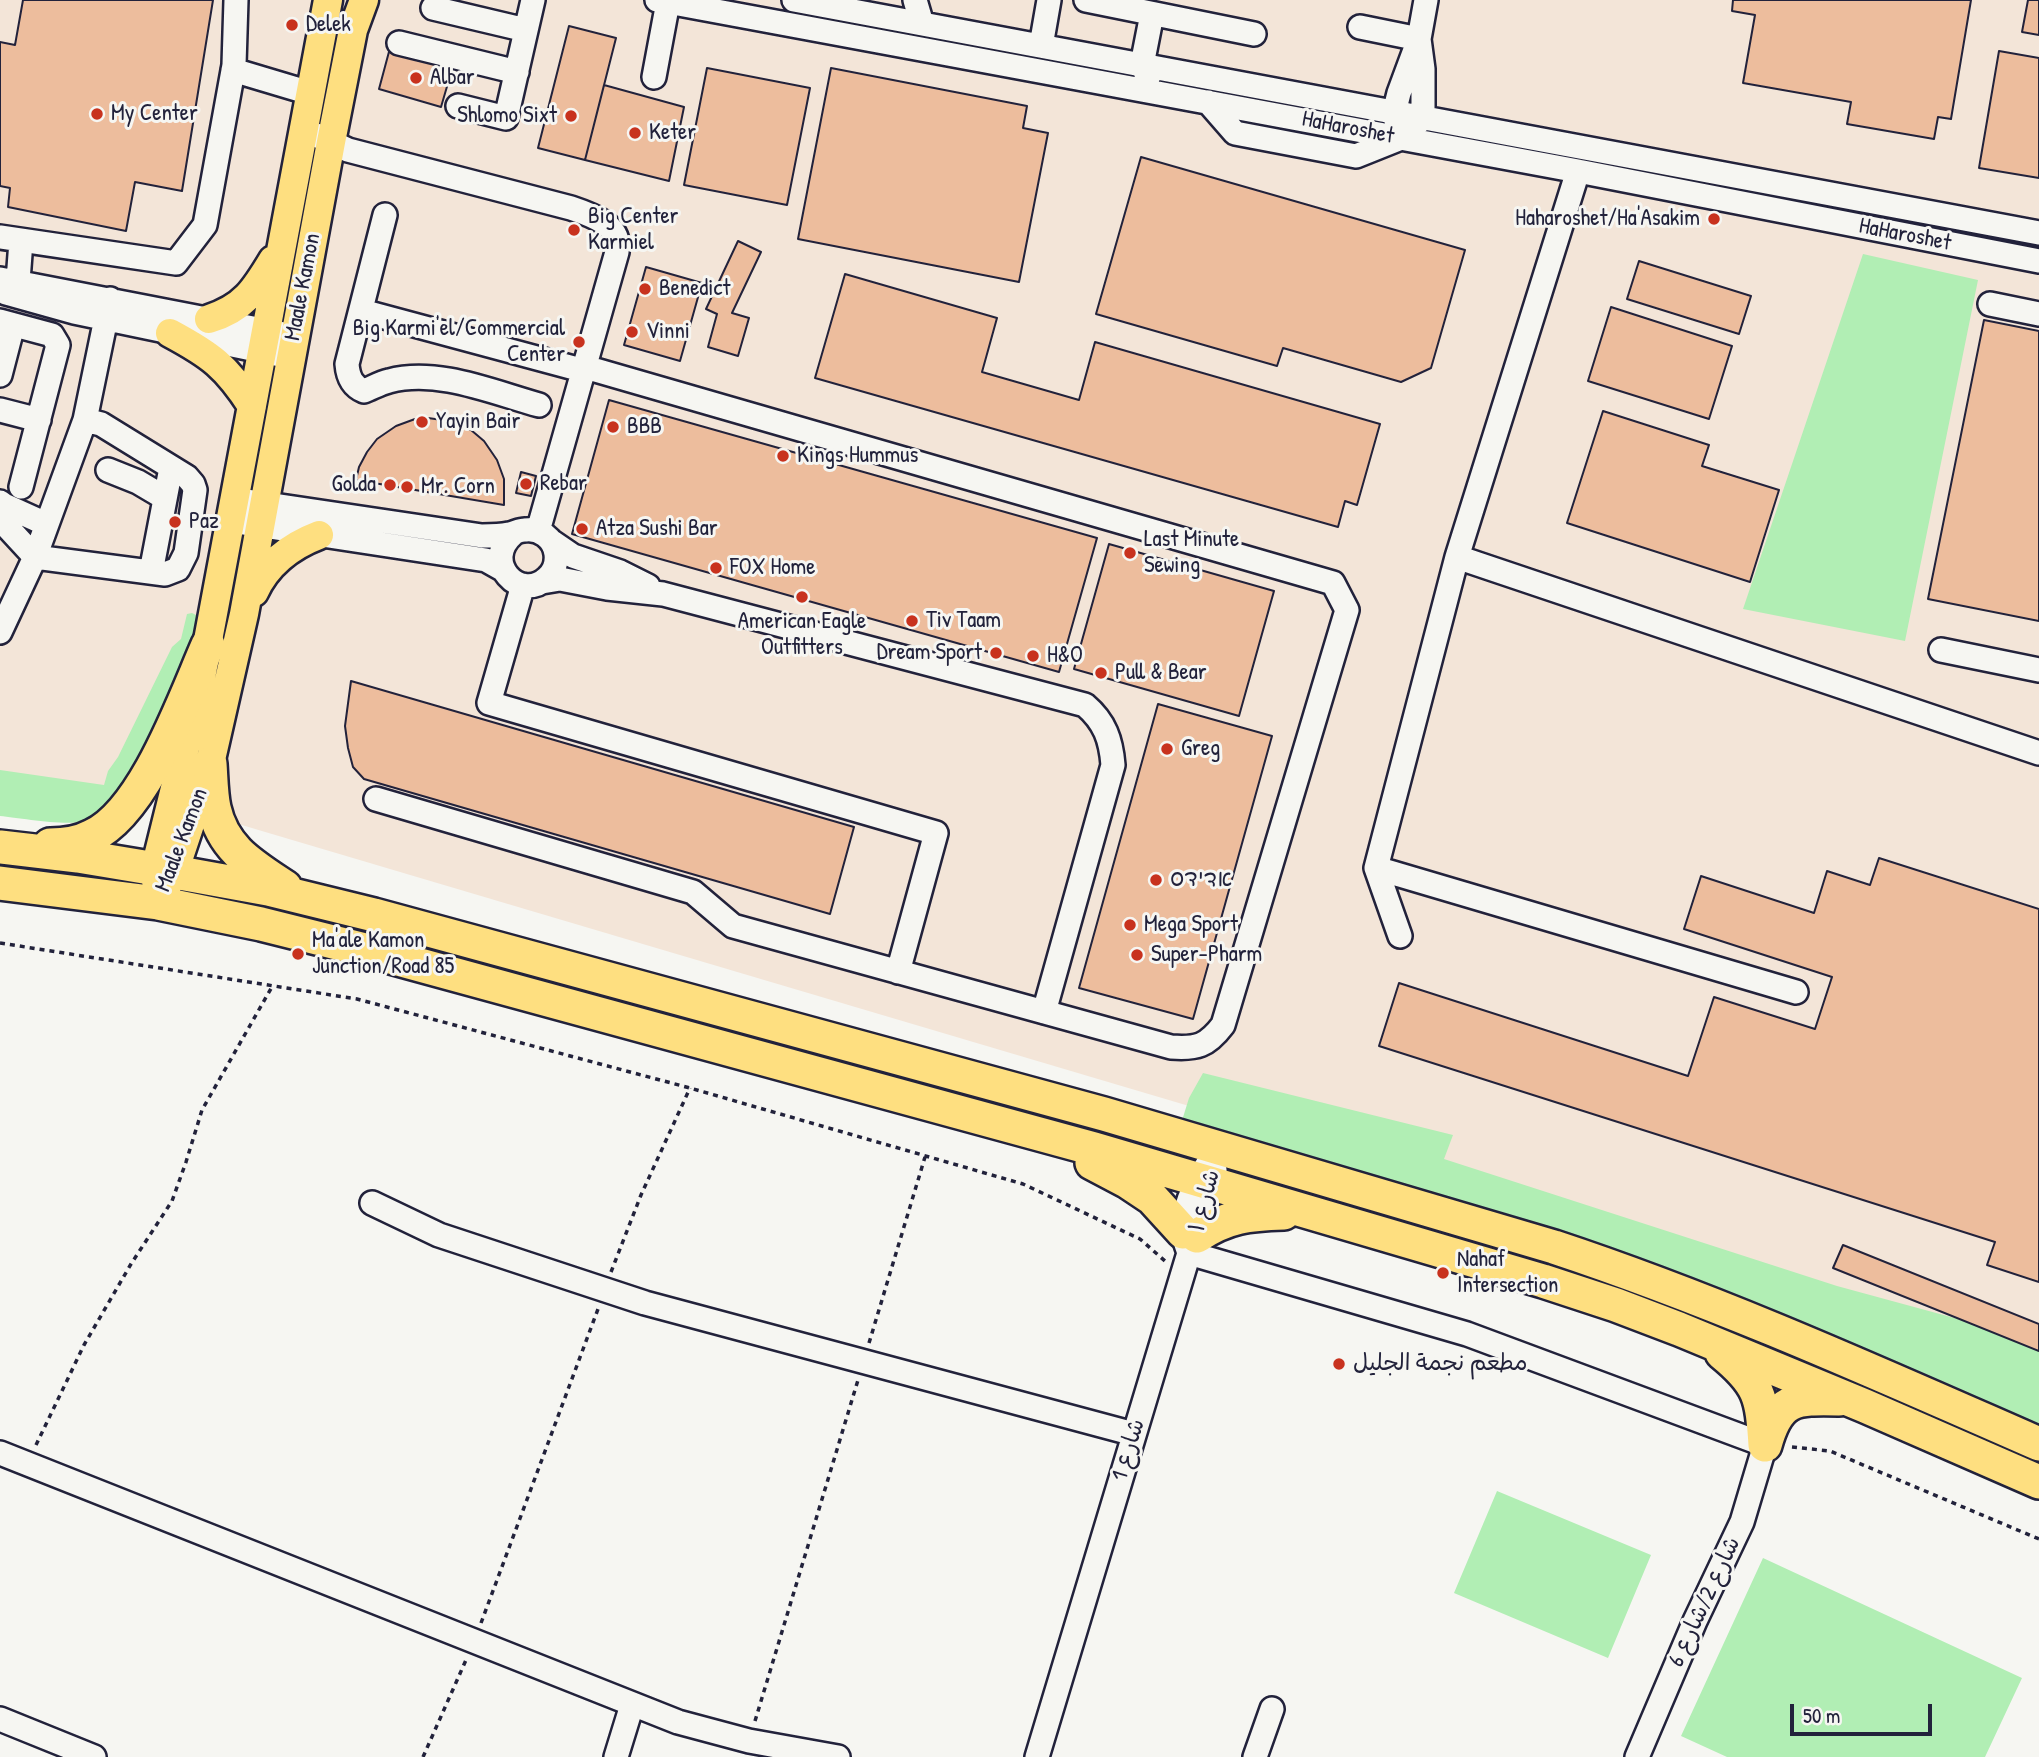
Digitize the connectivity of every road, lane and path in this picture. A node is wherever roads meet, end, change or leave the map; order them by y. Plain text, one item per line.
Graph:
1 (236, 0) edge
2 (328, 0) edge
3 (364, 0) edge
4 (533, 0) edge
5 (794, 0) edge
6 (915, 0) edge
7 (1049, 0) edge
8 (1086, 0) edge
9 (1426, 0) edge
10 (662, 1) edge
11 (433, 8) dead end
12 (1152, 14) junction
13 (922, 24) junction
14 (1360, 27) dead end
15 (526, 30) junction
16 (1254, 34) dead end
17 (1419, 39) junction
18 (399, 43) dead end
19 (1041, 46) junction
20 (1142, 65) junction
21 (233, 70) junction
22 (517, 72) junction
23 (654, 76) dead end
24 (1154, 92) junction
25 (310, 93) junction
26 (458, 106) dead end
27 (1394, 113) junction
28 (1423, 118) junction
29 (303, 130) junction
30 (1401, 138) junction
31 (331, 142) junction
32 (1577, 171) junction
33 (385, 215) dead end
34 (2039, 233) edge
35 (11, 239) edge
36 (281, 246) junction
37 (2039, 261) edge
38 (6, 284) edge
39 (1990, 304) dead end
40 (108, 310) junction
41 (362, 312) junction
42 (2039, 314) edge
43 (209, 319) junction
44 (7, 323) edge
45 (170, 333) junction
46 (265, 341) junction
47 (292, 347) junction
48 (585, 366) junction
49 (0, 375) edge
50 (538, 405) dead end
51 (252, 406) junction
52 (0, 410) edge
53 (39, 420) junction
54 (85, 420) junction
55 (171, 468) junction
56 (108, 470) dead end
57 (21, 487) dead end
58 (165, 498) junction
59 (0, 502) edge
60 (232, 510) junction
61 (264, 515) junction
62 (0, 519) edge
63 (47, 524) junction
64 (513, 534) junction
65 (319, 535) junction
66 (544, 536) junction
67 (35, 557) junction
68 (1457, 557) junction
69 (502, 569) junction
70 (151, 572) junction
71 (533, 584) junction
72 (663, 594) junction
73 (244, 614) junction
74 (0, 632) edge
75 (208, 645) junction
76 (1941, 650) dead end
77 (2039, 670) edge
78 (2039, 753) edge
79 (210, 764) junction
80 (376, 799) dead end
81 (0, 847) edge
82 (1376, 868) junction
83 (165, 871) junction
84 (0, 883) edge
85 (302, 898) junction
86 (158, 902) junction
87 (1400, 936) dead end
88 (0, 943) edge
89 (898, 972) junction
90 (273, 985) junction
91 (1796, 992) dead end
92 (1044, 1012) junction
93 (690, 1088) junction
94 (1035, 1132) junction
95 (1218, 1148) junction
96 (925, 1157) junction
97 (1205, 1181) junction
98 (372, 1203) dead end
99 (1311, 1213) junction
100 (1190, 1240) junction
101 (1182, 1277) junction
102 (605, 1290) junction
103 (1706, 1340) junction
104 (863, 1362) junction
105 (1848, 1399) junction
106 (1134, 1434) junction
107 (2039, 1444) edge
108 (1765, 1445) junction
109 (0, 1453) edge
110 (27, 1464) junction
111 (2039, 1482) edge
112 (2039, 1539) edge
113 (474, 1642) junction
114 (632, 1705) junction
115 (1272, 1709) dead end
116 (0, 1719) edge
117 (749, 1741) junction
118 (94, 1757) edge
119 (423, 1757) edge
120 (616, 1757) edge
121 (838, 1757) edge
122 (1037, 1757) edge
123 (1255, 1757) edge
124 (1637, 1757) edge

1 - 21 street
2 - 25 main road, Maale Kamon
3 - 31 main road, Maale Kamon
4 - 15 street
5 - 13 street, HaHaroshet
6 - 13 street
7 - 19 street
8 - 12 street
9 - 17 street
10 - 23 street
10 - 24 street, HaHaroshet
11 - 15 street
12 - 16 street
12 - 20 street
13 - 19 street, HaHaroshet
14 - 17 street
15 - 22 street
17 - 27 street
17 - 28 street
18 - 22 street
19 - 20 street, HaHaroshet
20 - 24 street
20 - 27 street, HaHaroshet
21 - 25 street
21 - 35 street
22 - 26 street
24 - 30 street, HaHaroshet
25 - 29 main road, Maale Kamon
27 - 28 street, HaHaroshet
27 - 30 street
28 - 30 street
28 - 34 street, HaHaroshet
29 - 31 street
29 - 36 main road, Maale Kamon
30 - 32 street, HaHaroshet
31 - 47 main road, Maale Kamon
31 - 48 street
32 - 37 street, HaHaroshet
32 - 68 street
33 - 41 street
35 - 38 street
36 - 43 main road
36 - 46 main road, Maale Kamon
38 - 40 street
39 - 42 street
40 - 43 street
40 - 45 street
40 - 54 street
41 - 48 street
41 - 50 street
43 - 46 street
44 - 49 street
44 - 53 street
45 - 46 street
45 - 51 main road
46 - 47 street
46 - 51 main road, Maale Kamon
47 - 61 main road, Maale Kamon
48 - 66 street
48 - 92 street
51 - 60 main road, Maale Kamon
52 - 53 street
53 - 57 street
54 - 55 street
54 - 63 street
55 - 58 street
55 - 70 street
56 - 58 street
58 - 70 street
59 - 63 street
60 - 61 street
60 - 75 main road, Maale Kamon
61 - 64 street
61 - 65 street
61 - 73 main road, Maale Kamon
62 - 67 street
63 - 67 street
64 - 66 street
64 - 69 street
65 - 69 street
65 - 73 main road
66 - 71 street
66 - 72 street
67 - 70 street
67 - 74 street
68 - 78 street
68 - 82 street
69 - 71 street
71 - 72 street
71 - 89 street
72 - 92 street
73 - 79 main road, Maale Kamon
75 - 81 highway
75 - 83 main road, Maale Kamon
76 - 77 street
79 - 83 main road, Maale Kamon
79 - 85 highway
80 - 89 street
81 - 83 highway
82 - 87 street
82 - 91 street
83 - 85 highway
83 - 86 main road, Maale Kamon
84 - 86 highway
85 - 95 highway
86 - 94 highway
88 - 90 path
89 - 92 street
90 - 93 path
90 - 110 path
93 - 96 path
93 - 102 path
94 - 97 highway
94 - 100 highway
95 - 97 street, شارع 1
95 - 107 highway
96 - 101 path
96 - 104 path
97 - 99 highway
97 - 100 street, شارع 1
98 - 102 street
99 - 100 highway
99 - 103 highway
100 - 101 street, شارع 1
100 - 108 street
101 - 106 street, شارع 1
102 - 104 street
102 - 113 path
103 - 105 highway
103 - 108 highway
104 - 106 street
104 - 117 path
105 - 108 highway
105 - 111 highway
106 - 122 street, شارع 1
108 - 112 path
108 - 124 street, شارع 2/شارع 6
109 - 110 street
110 - 113 street
113 - 114 street
113 - 119 path
114 - 117 street
114 - 120 street
115 - 123 street
116 - 118 street
117 - 121 street

